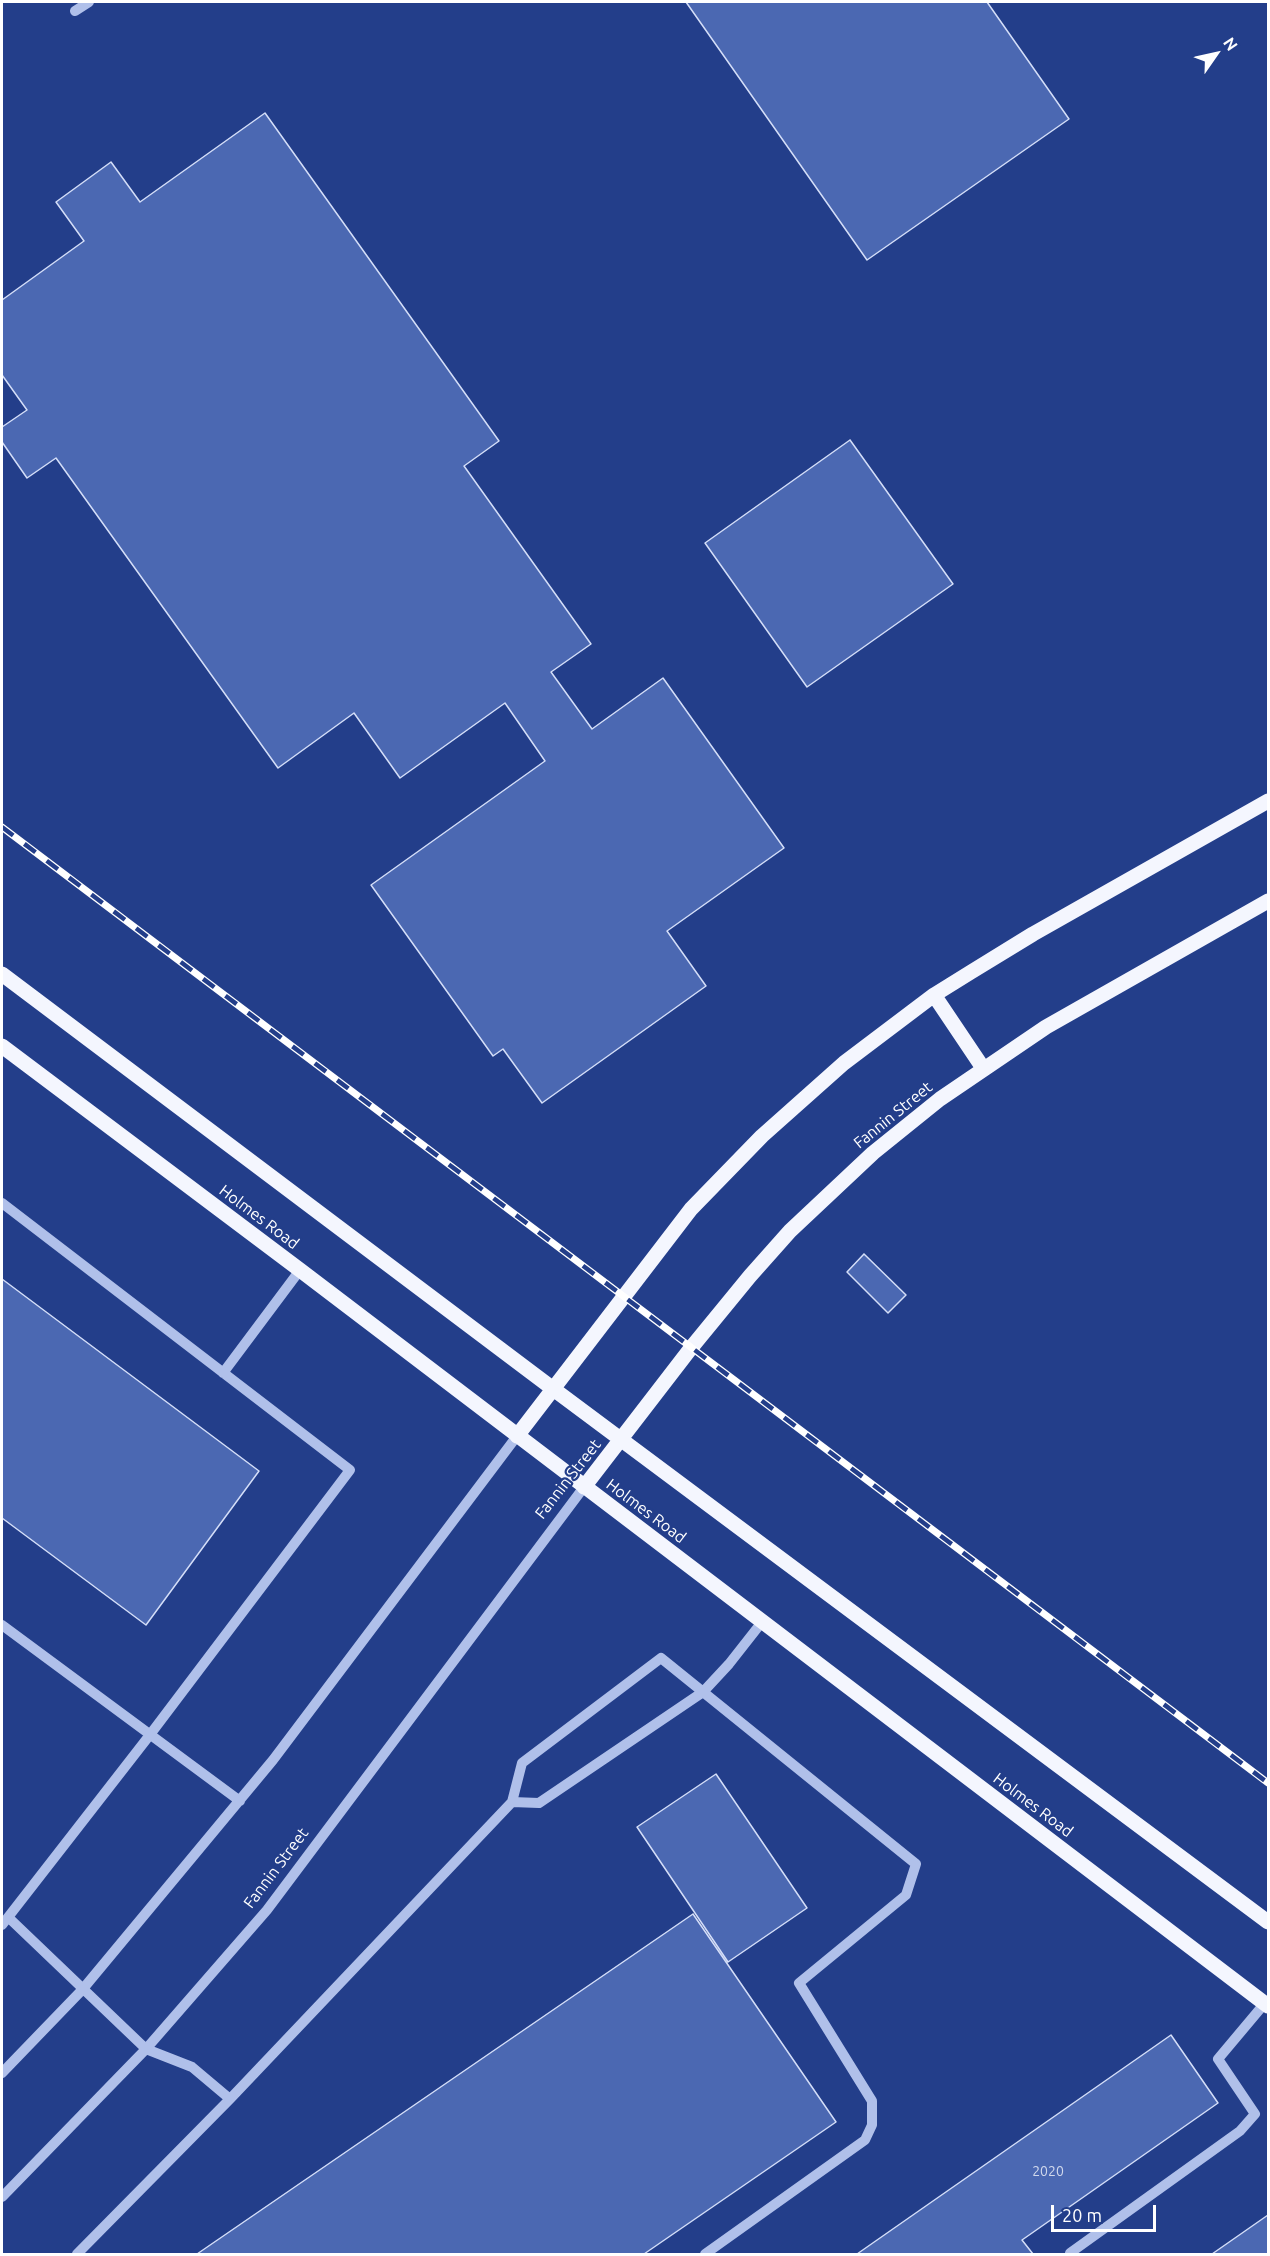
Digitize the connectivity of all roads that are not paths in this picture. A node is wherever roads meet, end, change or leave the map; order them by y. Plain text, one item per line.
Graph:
1 (89, 2) edge
2 (75, 11) dead end
3 (1269, 801) edge
4 (1269, 901) edge
5 (2, 974) edge
6 (934, 995) junction
7 (2, 1046) edge
8 (983, 1068) junction
9 (2, 1203) edge
10 (300, 1270) junction
11 (223, 1373) junction
12 (552, 1388) junction
13 (517, 1436) junction
14 (621, 1439) junction
15 (584, 1487) junction
16 (762, 1622) junction
17 (2, 1625) edge
18 (703, 1692) junction
19 (149, 1736) junction
20 (240, 1801) junction
21 (512, 1802) junction
22 (5, 1921) edge
23 (1269, 1922) edge
24 (82, 1990) junction
25 (1267, 2002) edge
26 (146, 2049) junction
27 (2, 2073) edge
28 (230, 2099) junction
29 (2, 2197) edge
30 (1070, 2253) dead end
31 (77, 2254) edge
32 (705, 2254) edge

1 - 2 street
3 - 6 main road
4 - 8 main road, Fannin Street
5 - 12 main road
6 - 8 main road
6 - 12 main road
7 - 10 main road, Holmes Road
8 - 14 main road, Fannin Street
9 - 11 street
10 - 11 street
10 - 13 main road, Holmes Road
11 - 19 street
12 - 13 main road
12 - 14 main road
13 - 15 main road, Holmes Road
13 - 20 street
14 - 15 main road, Fannin Street
14 - 23 main road
15 - 16 main road, Holmes Road
15 - 26 street, Fannin Street
16 - 18 street
16 - 25 main road, Holmes Road
17 - 19 street
18 - 21 street
18 - 21 street
18 - 32 street
19 - 20 street
19 - 22 street
20 - 24 street
21 - 28 street
22 - 24 street
24 - 26 street
24 - 27 street
25 - 30 street
26 - 28 street
26 - 29 street, Fannin Street
28 - 31 street

